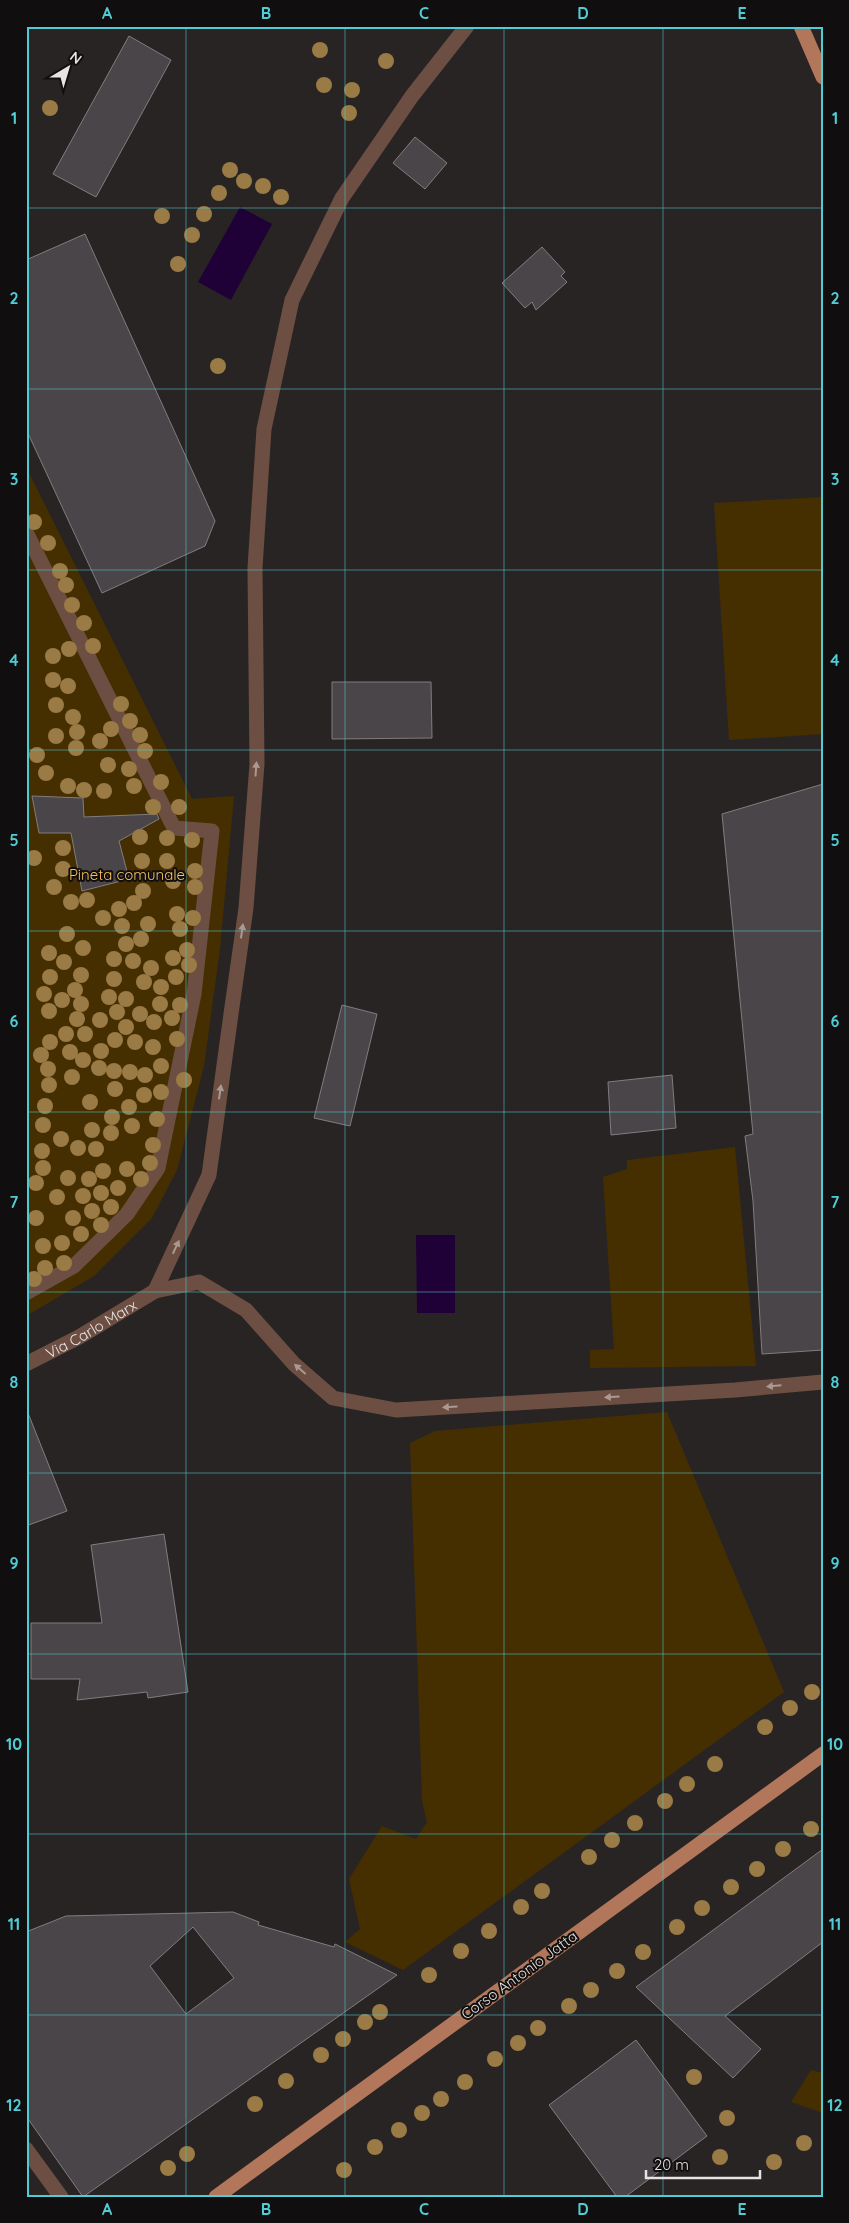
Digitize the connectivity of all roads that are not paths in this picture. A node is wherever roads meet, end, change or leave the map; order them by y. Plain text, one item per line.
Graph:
1 (467, 26) edge
2 (802, 26) edge
3 (823, 78) edge
4 (26, 532) edge
5 (155, 1291) junction
6 (26, 1293) edge
7 (26, 1364) edge
8 (823, 1382) edge
9 (823, 1754) edge
10 (26, 2149) edge
11 (61, 2197) edge
12 (216, 2197) edge

5 -> 1 street
2 - 3 main road
4 - 6 street
5 - 7 street, Via Carlo Marx
8 -> 5 street
9 - 12 main road, Corso Antonio Jatta
10 - 11 street

